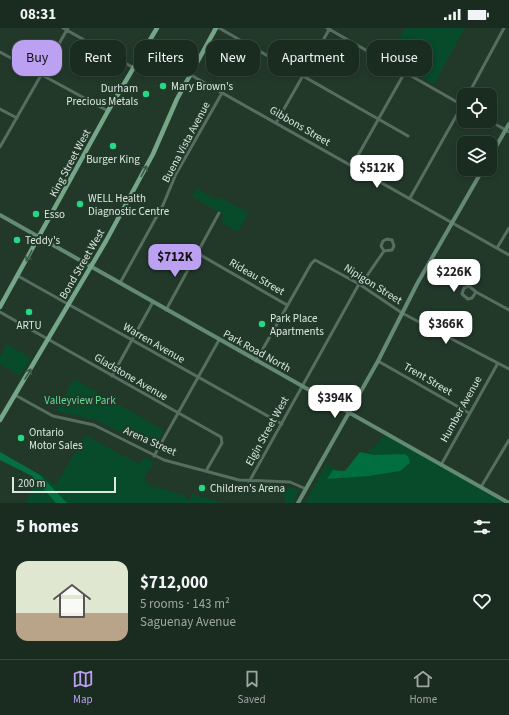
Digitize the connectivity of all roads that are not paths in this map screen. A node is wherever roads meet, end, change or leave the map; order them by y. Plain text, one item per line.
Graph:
1 (157, 28) edge
2 (217, 28) edge
3 (328, 28) edge
4 (504, 28) edge
5 (66, 29) edge
6 (60, 40) edge
7 (150, 40) edge
8 (322, 40) edge
9 (367, 50) edge
10 (0, 52) edge
11 (268, 56) edge
12 (12, 59) edge
13 (198, 62) edge
14 (134, 68) joint
15 (40, 76) edge
16 (43, 76) edge
17 (190, 76) edge
18 (194, 76) edge
19 (302, 76) edge
20 (305, 76) edge
21 (403, 76) edge
22 (412, 76) edge
23 (472, 88) edge
24 (222, 93) junction
25 (457, 101) edge
26 (0, 109) edge
27 (108, 111) junction
28 (457, 115) edge
29 (17, 118) junction
30 (380, 119) junction
31 (276, 123) junction
32 (509, 124) edge
33 (497, 125) edge
34 (507, 131) edge
35 (408, 136) dead end
36 (497, 146) edge
37 (0, 147) edge
38 (352, 166) junction
39 (480, 176) edge
40 (410, 198) junction
41 (219, 214) dead end
42 (0, 215) edge
43 (454, 222) junction
44 (509, 228) edge
45 (39, 237) junction
46 (497, 248) junction
47 (384, 251) junction
48 (197, 253) junction
49 (509, 255) edge
50 (92, 267) junction
51 (18, 276) junction
52 (120, 283) junction
53 (359, 284) junction
54 (476, 292) junction
55 (153, 302) junction
56 (1, 305) edge
57 (69, 305) junction
58 (287, 305) junction
59 (166, 310) junction
60 (509, 310) edge
61 (0, 312) edge
62 (402, 313) junction
63 (48, 340) junction
64 (132, 340) junction
65 (219, 340) junction
66 (256, 361) junction
67 (378, 361) junction
68 (498, 363) junction
69 (509, 369) edge
70 (112, 376) junction
71 (197, 378) junction
72 (302, 387) junction
73 (15, 395) junction
74 (177, 413) junction
75 (348, 413) junction
76 (469, 413) junction
77 (0, 420) edge
78 (282, 424) junction
79 (509, 440) edge
80 (154, 456) junction
81 (441, 465) junction
82 (206, 471) junction
83 (249, 482) junction
84 (482, 487) junction
85 (306, 489) junction
86 (298, 503) edge
87 (509, 503) edge

1 - 7 main road, King Street West
2 - 11 street
2 - 13 main road, Bond Street West
3 - 8 street
3 - 9 street
4 - 23 street
5 - 6 street
5 - 14 street
10 - 12 street
14 - 27 main road, King Street West
15 - 29 street
16 - 27 street
50 -> 17 main road, Bond Street West
18 - 24 street, Gibbons Street
19 - 31 street
20 - 30 street
21 - 30 street
22 - 25 street
24 - 31 street, Gibbons Street
24 - 52 street, Buena Vista Avenue
26 - 29 street
27 - 45 main road, King Street West
28 - 40 street
29 - 37 street
30 - 35 street
30 - 38 street
31 - 38 street, Gibbons Street
32 - 34 main road
33 - 34 street
34 - 36 main road
38 - 40 street, Gibbons Street
39 - 43 main road
40 - 43 street, Gibbons Street
41 - 48 street
42 - 45 main road, Park Road North
43 - 46 street, Gibbons Street
43 - 62 main road
44 - 46 street
45 - 50 main road, Park Road North
45 -> 51 main road, King Street West
46 - 49 street, Gibbons Street
47 - 47 street
47 - 53 street, Elgin Street West
48 - 58 street, Rideau Street
48 - 59 street
50 - 52 main road, Park Road North
50 - 57 main road, Bond Street West
51 - 56 main road, King Street West
51 - 57 street, Warren Avenue
52 - 55 main road, Park Road North
53 - 58 street, Nipigon Street
53 - 62 street, Nipigon Street
53 - 72 street, Elgin Street West
54 - 54 street
54 - 60 street
55 - 59 main road, Park Road North
55 - 64 street
57 - 63 main road, Bond Street West
57 - 64 street, Warren Avenue
58 - 66 street
59 - 65 main road, Park Road North
61 - 63 street, Gladstone Avenue
62 - 67 main road
62 - 68 street, Nipigon Street
63 - 70 street, Gladstone Avenue
73 -> 63 main road, Bond Street West
64 - 70 street
64 - 71 street, Warren Avenue
65 - 66 main road, Park Road North
65 - 71 street
66 - 72 main road, Park Road North
67 - 75 main road
67 - 76 street, Trent Street
68 - 69 street, Nipigon Street
68 - 76 street, Humber Avenue
70 - 74 street, Gladstone Avenue
71 - 74 street
71 - 78 street, Warren Avenue
72 - 75 main road, Park Road North
72 - 78 street, Elgin Street West
73 - 77 main road, Bond Street West
73 - 80 street, Arena Street
74 - 80 street
74 - 82 street, Gladstone Avenue
75 - 81 main road, Park Road North
75 - 85 main road
76 - 81 street, Humber Avenue
78 - 83 street, Elgin Street West
79 - 84 street
80 - 82 street, Arena Street
81 - 84 main road, Park Road North
82 - 83 street, Arena Street
83 - 85 street, Arena Street
84 - 87 main road, Park Road North
85 - 86 main road

